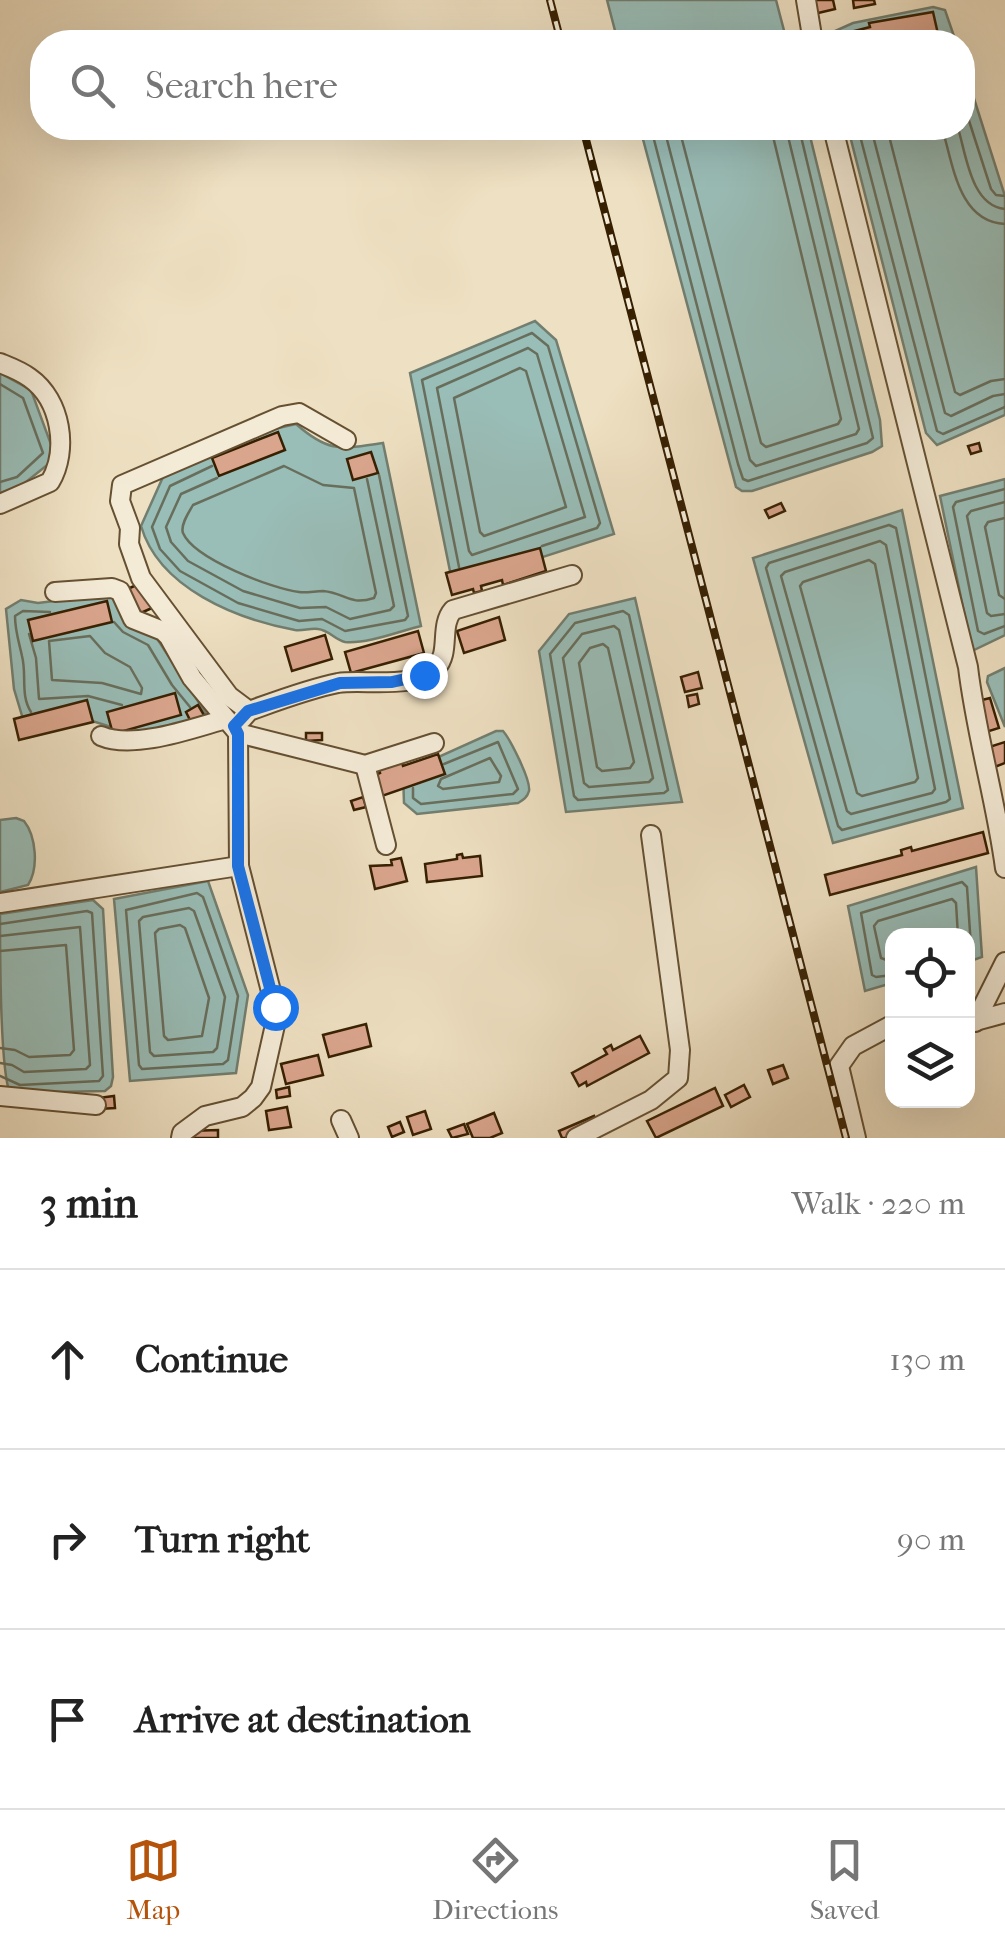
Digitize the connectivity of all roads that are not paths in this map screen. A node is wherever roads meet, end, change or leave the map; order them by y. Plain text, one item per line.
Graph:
1 (806, 0) edge
2 (811, 30) edge
3 (835, 140) edge
4 (0, 363) edge
5 (346, 440) dead end
6 (0, 504) edge
7 (572, 574) dead end
8 (55, 592) dead end
9 (248, 711) junction
10 (233, 726) junction
11 (101, 736) dead end
12 (434, 742) dead end
13 (365, 765) junction
14 (651, 835) dead end
15 (386, 845) dead end
16 (238, 866) junction
17 (1005, 868) edge
18 (0, 903) edge
19 (1005, 962) edge
20 (1005, 1013) edge
21 (974, 1018) edge
22 (975, 1021) edge
23 (885, 1029) edge
24 (0, 1096) edge
25 (96, 1105) dead end
26 (181, 1138) edge
27 (576, 1138) edge
28 (856, 1138) edge

1 - 2 street
3 - 17 street
4 - 6 street
5 - 9 street
7 - 9 street
8 - 10 street
9 - 10 street
10 - 11 street
10 - 13 street
10 - 16 street
12 - 13 street
13 - 15 street
14 - 27 street
16 - 18 street
16 - 26 street
19 - 21 street
20 - 22 street
23 - 28 street
24 - 25 street

